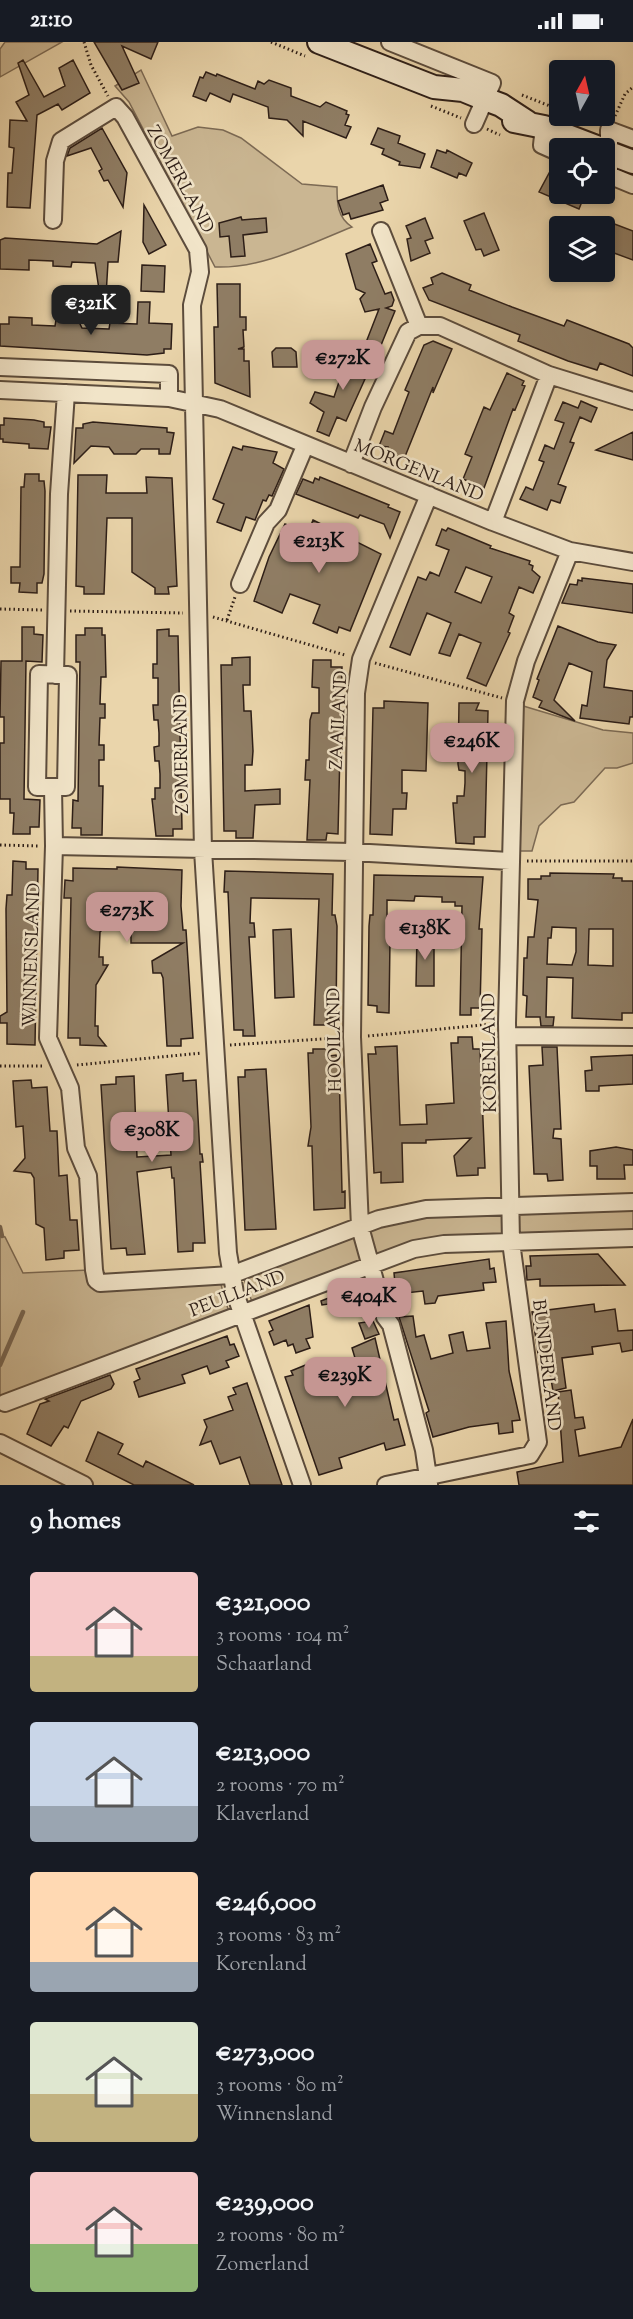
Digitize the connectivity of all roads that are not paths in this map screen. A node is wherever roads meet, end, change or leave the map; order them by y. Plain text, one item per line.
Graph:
1 (319, 42) edge
2 (390, 42) edge
3 (482, 104) junction
4 (538, 132) junction
5 (556, 138) edge
6 (633, 139) edge
7 (549, 142) edge
8 (615, 150) edge
9 (615, 157) edge
10 (633, 162) edge
11 (615, 165) edge
12 (633, 185) edge
13 (53, 220) dead end
14 (381, 231) dead end
15 (419, 326) junction
16 (0, 367) edge
17 (549, 375) junction
18 (0, 390) edge
19 (66, 393) junction
20 (169, 398) junction
21 (633, 401) edge
22 (193, 402) junction
23 (305, 446) junction
24 (351, 464) junction
25 (429, 495) junction
26 (493, 522) junction
27 (570, 551) junction
28 (633, 562) edge
29 (240, 584) road end
30 (56, 675) junction
31 (53, 787) junction
32 (54, 846) junction
33 (202, 850) junction
34 (352, 852) junction
35 (510, 861) junction
36 (508, 1029) junction
37 (633, 1036) edge
38 (633, 1202) edge
39 (510, 1204) junction
40 (360, 1227) junction
41 (633, 1238) edge
42 (511, 1242) junction
43 (370, 1264) junction
44 (231, 1275) junction
45 (242, 1313) junction
46 (4, 1403) dead end
47 (0, 1443) edge
48 (428, 1480) edge
49 (84, 1485) edge
50 (302, 1485) edge
51 (386, 1485) edge

1 - 3 main road
2 - 3 street
3 - 4 main road
4 - 5 main road
4 - 7 street
6 - 8 street
9 - 10 main road
11 - 12 street
13 - 22 street, ZOMERLAND
14 - 15 street
15 - 17 street
15 - 24 street
16 - 20 street
17 - 21 street
17 - 26 street
18 - 19 street, MORGENLAND
19 - 20 street, MORGENLAND
19 - 30 street
20 - 22 street, MORGENLAND
22 - 23 street, MORGENLAND
22 - 33 street, ZOMERLAND
23 - 24 street, MORGENLAND
23 - 29 street
24 - 25 street, MORGENLAND
25 - 26 street, MORGENLAND
25 - 34 street, ZAAILAND
26 - 27 street, MORGENLAND
27 - 28 street, MORGENLAND
27 - 35 street, KORENLAND
30 - 31 street
30 - 31 street
31 - 32 street, WINNENSLAND
32 - 33 street
32 - 44 street, WINNENSLAND
33 - 34 street
33 - 44 street, ZOMERLAND
34 - 35 street
34 - 40 street, HOOILAND
35 - 36 street, KORENLAND
36 - 37 street
36 - 39 street, KORENLAND
38 - 39 street, PEULLAND
39 - 40 street, PEULLAND
39 - 42 street, BUNDERLAND
40 - 43 street, HOOILAND
40 - 44 street, PEULLAND
41 - 42 street, PEULLAND
42 - 43 street, PEULLAND
42 - 48 street, BUNDERLAND
43 - 45 street, PEULLAND
43 - 48 street, HOOILAND
44 - 45 street, ZOMERLAND
45 - 46 street, PEULLAND
45 - 50 street, ZOMERLAND
47 - 49 street
48 - 51 street, BUNDERLAND

